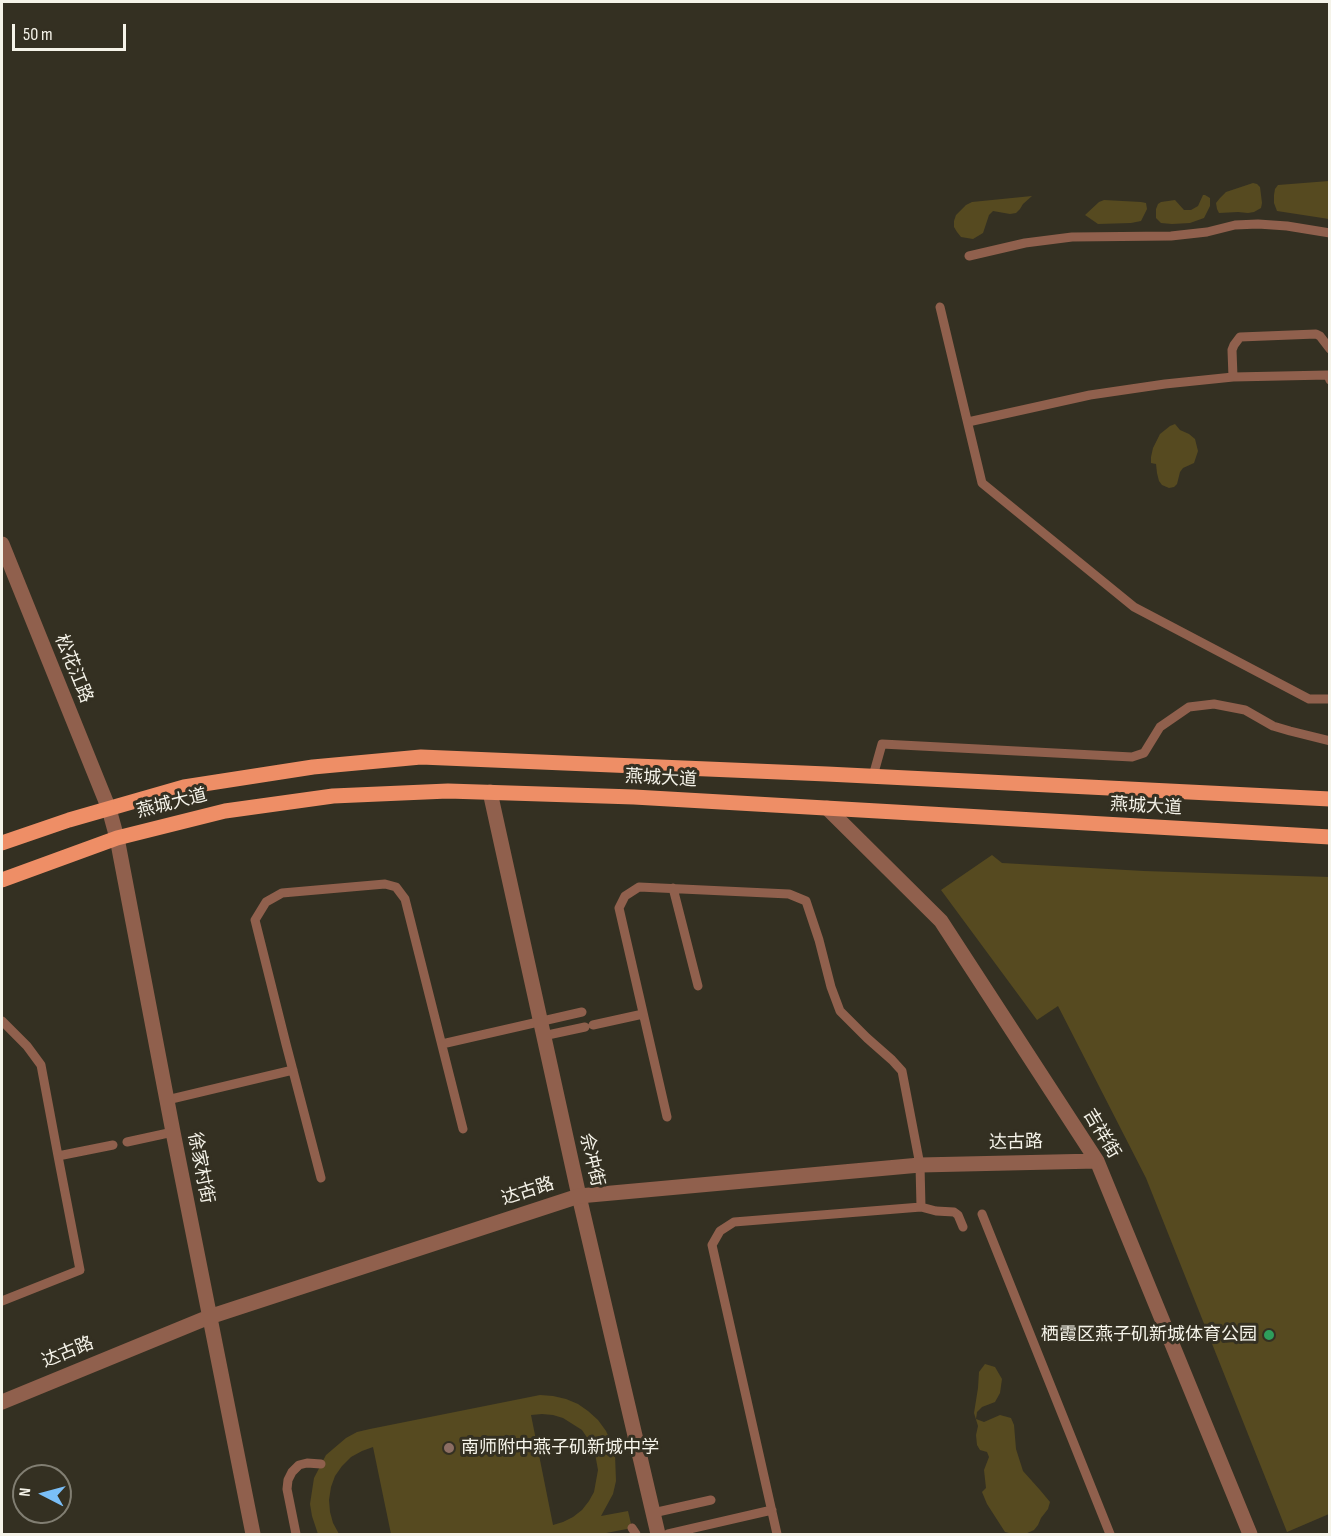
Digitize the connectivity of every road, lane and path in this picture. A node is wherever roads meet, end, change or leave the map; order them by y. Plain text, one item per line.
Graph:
1 (1329, 233) edge
2 (969, 256) dead end
3 (940, 307) dead end
4 (1329, 349) edge
5 (1329, 375) edge
6 (1233, 377) junction
7 (968, 422) junction
8 (2, 544) edge
9 (1329, 699) edge
10 (1329, 741) edge
11 (873, 776) junction
12 (490, 792) junction
13 (1329, 798) edge
14 (827, 808) junction
15 (109, 809) junction
16 (1329, 837) edge
17 (117, 838) junction
18 (2, 843) edge
19 (2, 880) edge
20 (673, 888) junction
21 (698, 986) dead end
22 (582, 1012) dead end
23 (643, 1014) junction
24 (2, 1021) edge
25 (542, 1029) junction
26 (442, 1044) junction
27 (292, 1070) junction
28 (167, 1100) junction
29 (666, 1117) dead end
30 (463, 1129) dead end
31 (173, 1132) junction
32 (127, 1142) dead end
33 (113, 1145) dead end
34 (58, 1156) junction
35 (1097, 1161) junction
36 (920, 1165) junction
37 (321, 1178) dead end
38 (579, 1196) junction
39 (921, 1207) junction
40 (982, 1214) dead end
41 (963, 1227) dead end
42 (2, 1301) edge
43 (209, 1317) junction
44 (2, 1402) edge
45 (321, 1464) dead end
46 (711, 1500) dead end
47 (771, 1510) junction
48 (653, 1514) junction
49 (253, 1534) edge
50 (296, 1534) edge
51 (658, 1534) edge
52 (668, 1534) edge
53 (777, 1534) edge
54 (1110, 1534) edge
55 (1250, 1534) edge

1 - 2 lane
3 - 7 lane
4 - 6 lane
5 - 6 lane
6 - 7 lane
7 - 9 lane
8 - 15 street, 松花江路
10 - 11 lane
11 - 13 main road, 燕城大道
11 - 15 main road, 燕城大道
12 - 14 main road, 燕城大道
12 - 17 main road, 燕城大道
12 - 25 street, 佘冲街
14 - 16 main road, 燕城大道
14 - 35 street, 吉祥街
15 - 17 street, 徐家村街
15 - 18 main road, 燕城大道
17 - 19 main road, 燕城大道
17 - 28 street, 徐家村街
20 - 21 lane
20 - 23 lane
20 - 36 lane
22 - 25 lane
23 - 25 lane
23 - 29 lane
24 - 34 lane
25 - 26 lane
25 - 38 street, 佘冲街
26 - 27 lane
26 - 30 lane
27 - 28 lane
27 - 37 lane
28 - 31 street, 徐家村街
31 - 32 lane
31 - 43 street, 徐家村街
33 - 34 lane
34 - 42 lane
35 - 36 street, 达古路
35 - 55 street, 吉祥街
36 - 38 street, 达古路
36 - 39 lane
38 - 43 street, 达古路
38 - 48 street, 佘冲街
39 - 41 lane
39 - 47 lane
40 - 54 lane
43 - 44 street, 达古路
43 - 49 street, 徐家村街
45 - 50 lane
46 - 48 lane
47 - 52 lane
47 - 53 lane
48 - 51 street, 佘冲街

